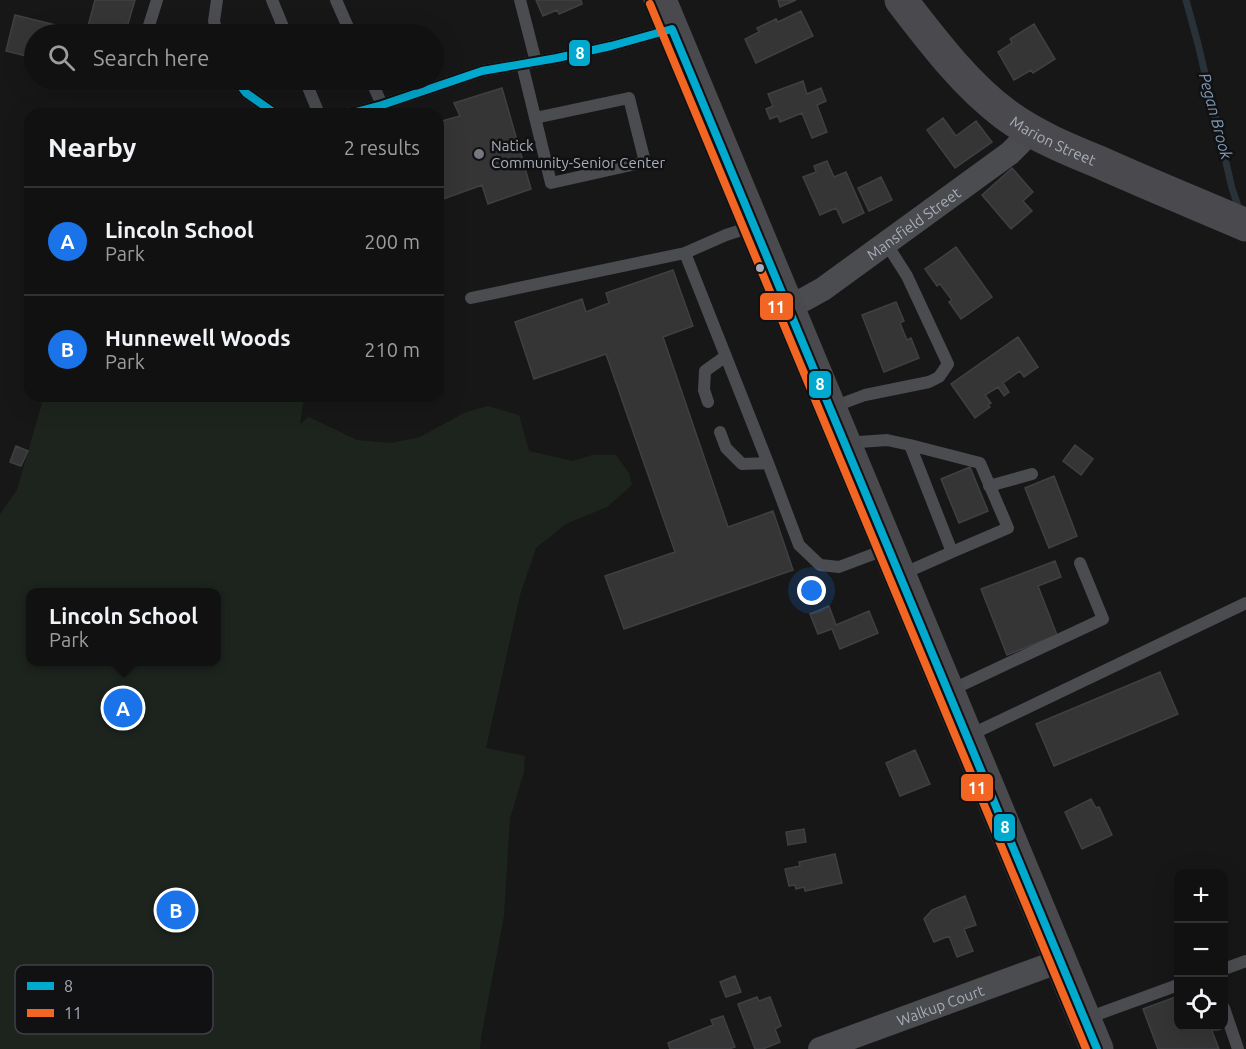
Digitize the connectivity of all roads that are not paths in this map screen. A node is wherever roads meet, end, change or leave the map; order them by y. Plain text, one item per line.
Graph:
1 (157, 0) edge
2 (217, 0) edge
3 (272, 0) edge
4 (336, 0) edge
5 (520, 0) edge
6 (901, 0) edge
7 (666, 14) edge
8 (150, 24) edge
9 (215, 24) edge
10 (282, 24) edge
11 (347, 24) edge
12 (536, 62) junction
13 (522, 64) junction
14 (444, 84) edge
15 (244, 90) edge
16 (309, 90) edge
17 (374, 90) edge
18 (426, 90) edge
19 (381, 105) junction
20 (267, 108) edge
21 (317, 108) edge
22 (370, 108) edge
23 (535, 118) junction
24 (1028, 129) junction
25 (1246, 225) edge
26 (755, 226) junction
27 (886, 243) junction
28 (685, 253) junction
29 (471, 298) dead end
30 (787, 307) junction
31 (726, 356) junction
32 (708, 402) dead end
33 (829, 408) junction
34 (720, 432) dead end
35 (844, 443) junction
36 (910, 446) junction
37 (768, 463) junction
38 (1032, 474) dead end
39 (989, 486) junction
40 (952, 552) junction
41 (893, 562) junction
42 (1080, 563) dead end
43 (1246, 603) edge
44 (948, 692) junction
45 (966, 737) junction
46 (1246, 960) edge
47 (1060, 961) junction
48 (1228, 967) edge
49 (1174, 987) edge
50 (1084, 1019) junction
51 (1228, 1020) edge
52 (820, 1049) edge
53 (1097, 1049) edge
54 (1238, 1049) edge

1 - 8 lane
2 - 9 lane
3 - 10 lane
4 - 11 lane
5 - 12 lane
6 - 24 main road, Marion Street
7 - 12 lane
7 - 26 main road
12 - 13 lane
13 - 14 lane
13 - 23 lane
15 - 20 lane
16 - 21 lane
17 - 19 lane
18 - 19 lane
19 - 22 lane
23 - 23 lane
24 - 25 main road, Marion Street
24 - 27 street, Mansfield Street
26 - 28 lane
26 - 30 main road
27 - 30 street, Mansfield Street
27 - 33 lane
28 - 29 lane
28 - 31 lane
30 - 33 main road
31 - 32 lane
31 - 37 lane
33 - 35 main road
34 - 37 lane
35 - 36 lane
35 - 41 main road
36 - 39 lane
36 - 40 lane
37 - 41 lane
38 - 39 lane
39 - 40 lane
40 - 41 lane
41 - 44 main road
42 - 44 lane
43 - 45 lane
44 - 45 main road
45 - 47 main road
46 - 48 lane
47 - 50 main road
47 - 52 street, Walkup Court
49 - 50 lane
50 - 53 main road
51 - 54 lane

